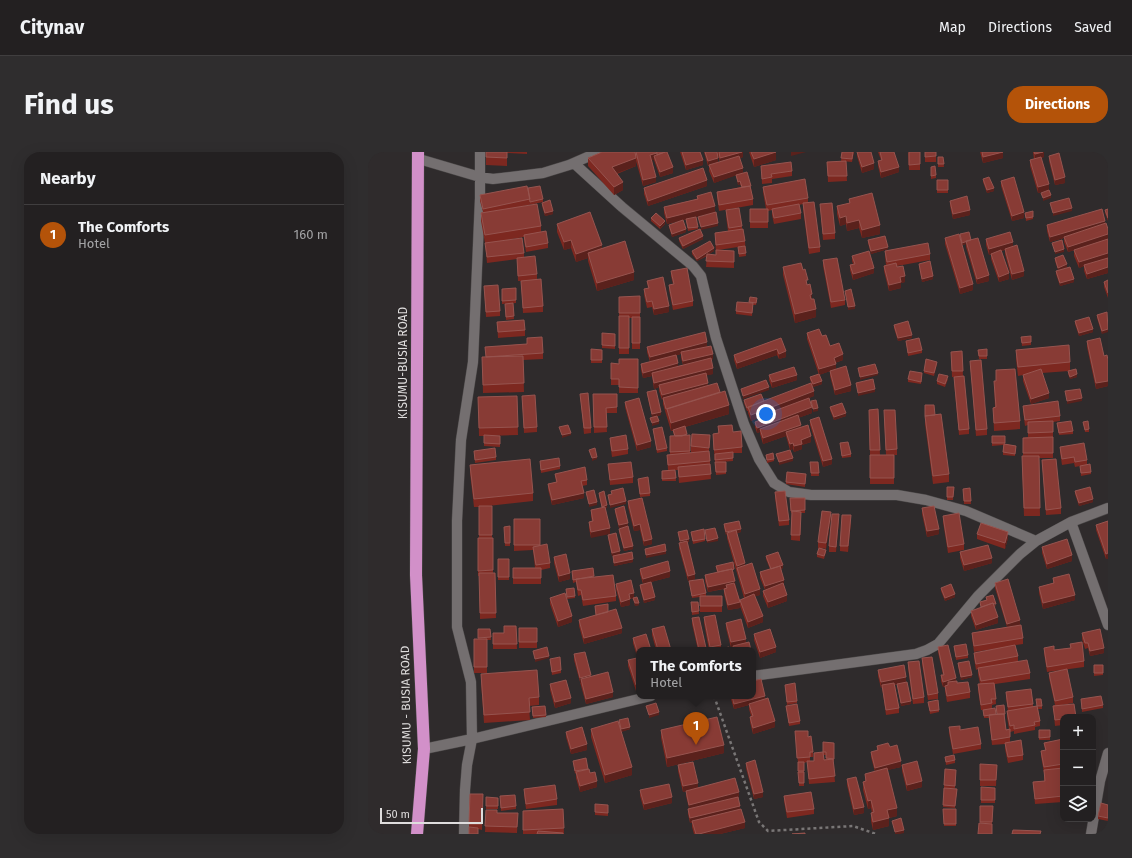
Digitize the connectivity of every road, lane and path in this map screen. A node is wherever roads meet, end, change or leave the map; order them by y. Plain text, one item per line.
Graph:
1 (480, 152) edge
2 (599, 152) edge
3 (418, 155) edge
4 (577, 166) dead end
5 (480, 177) junction
6 (1108, 508) edge
7 (1071, 522) junction
8 (1036, 541) junction
9 (416, 575) joint
10 (1108, 625) edge
11 (756, 676) edge
12 (639, 699) edge
13 (715, 699) edge
14 (472, 739) junction
15 (424, 749) junction
16 (1108, 753) edge
17 (417, 834) edge
18 (464, 834) edge
19 (876, 834) edge
20 (1091, 834) edge

1 - 5 street
2 - 5 street
3 - 5 street
3 - 9 highway, KISUMU-BUSIA ROAD
4 - 8 street
5 - 14 street
6 - 7 street
7 - 8 street
7 - 10 street
8 - 11 street
9 - 15 highway, KISUMU - BUSIA ROAD
12 - 14 street
13 - 19 path
14 - 15 street
14 - 18 street
15 - 17 highway, KISUMU - BUSIA ROAD
16 - 20 street

